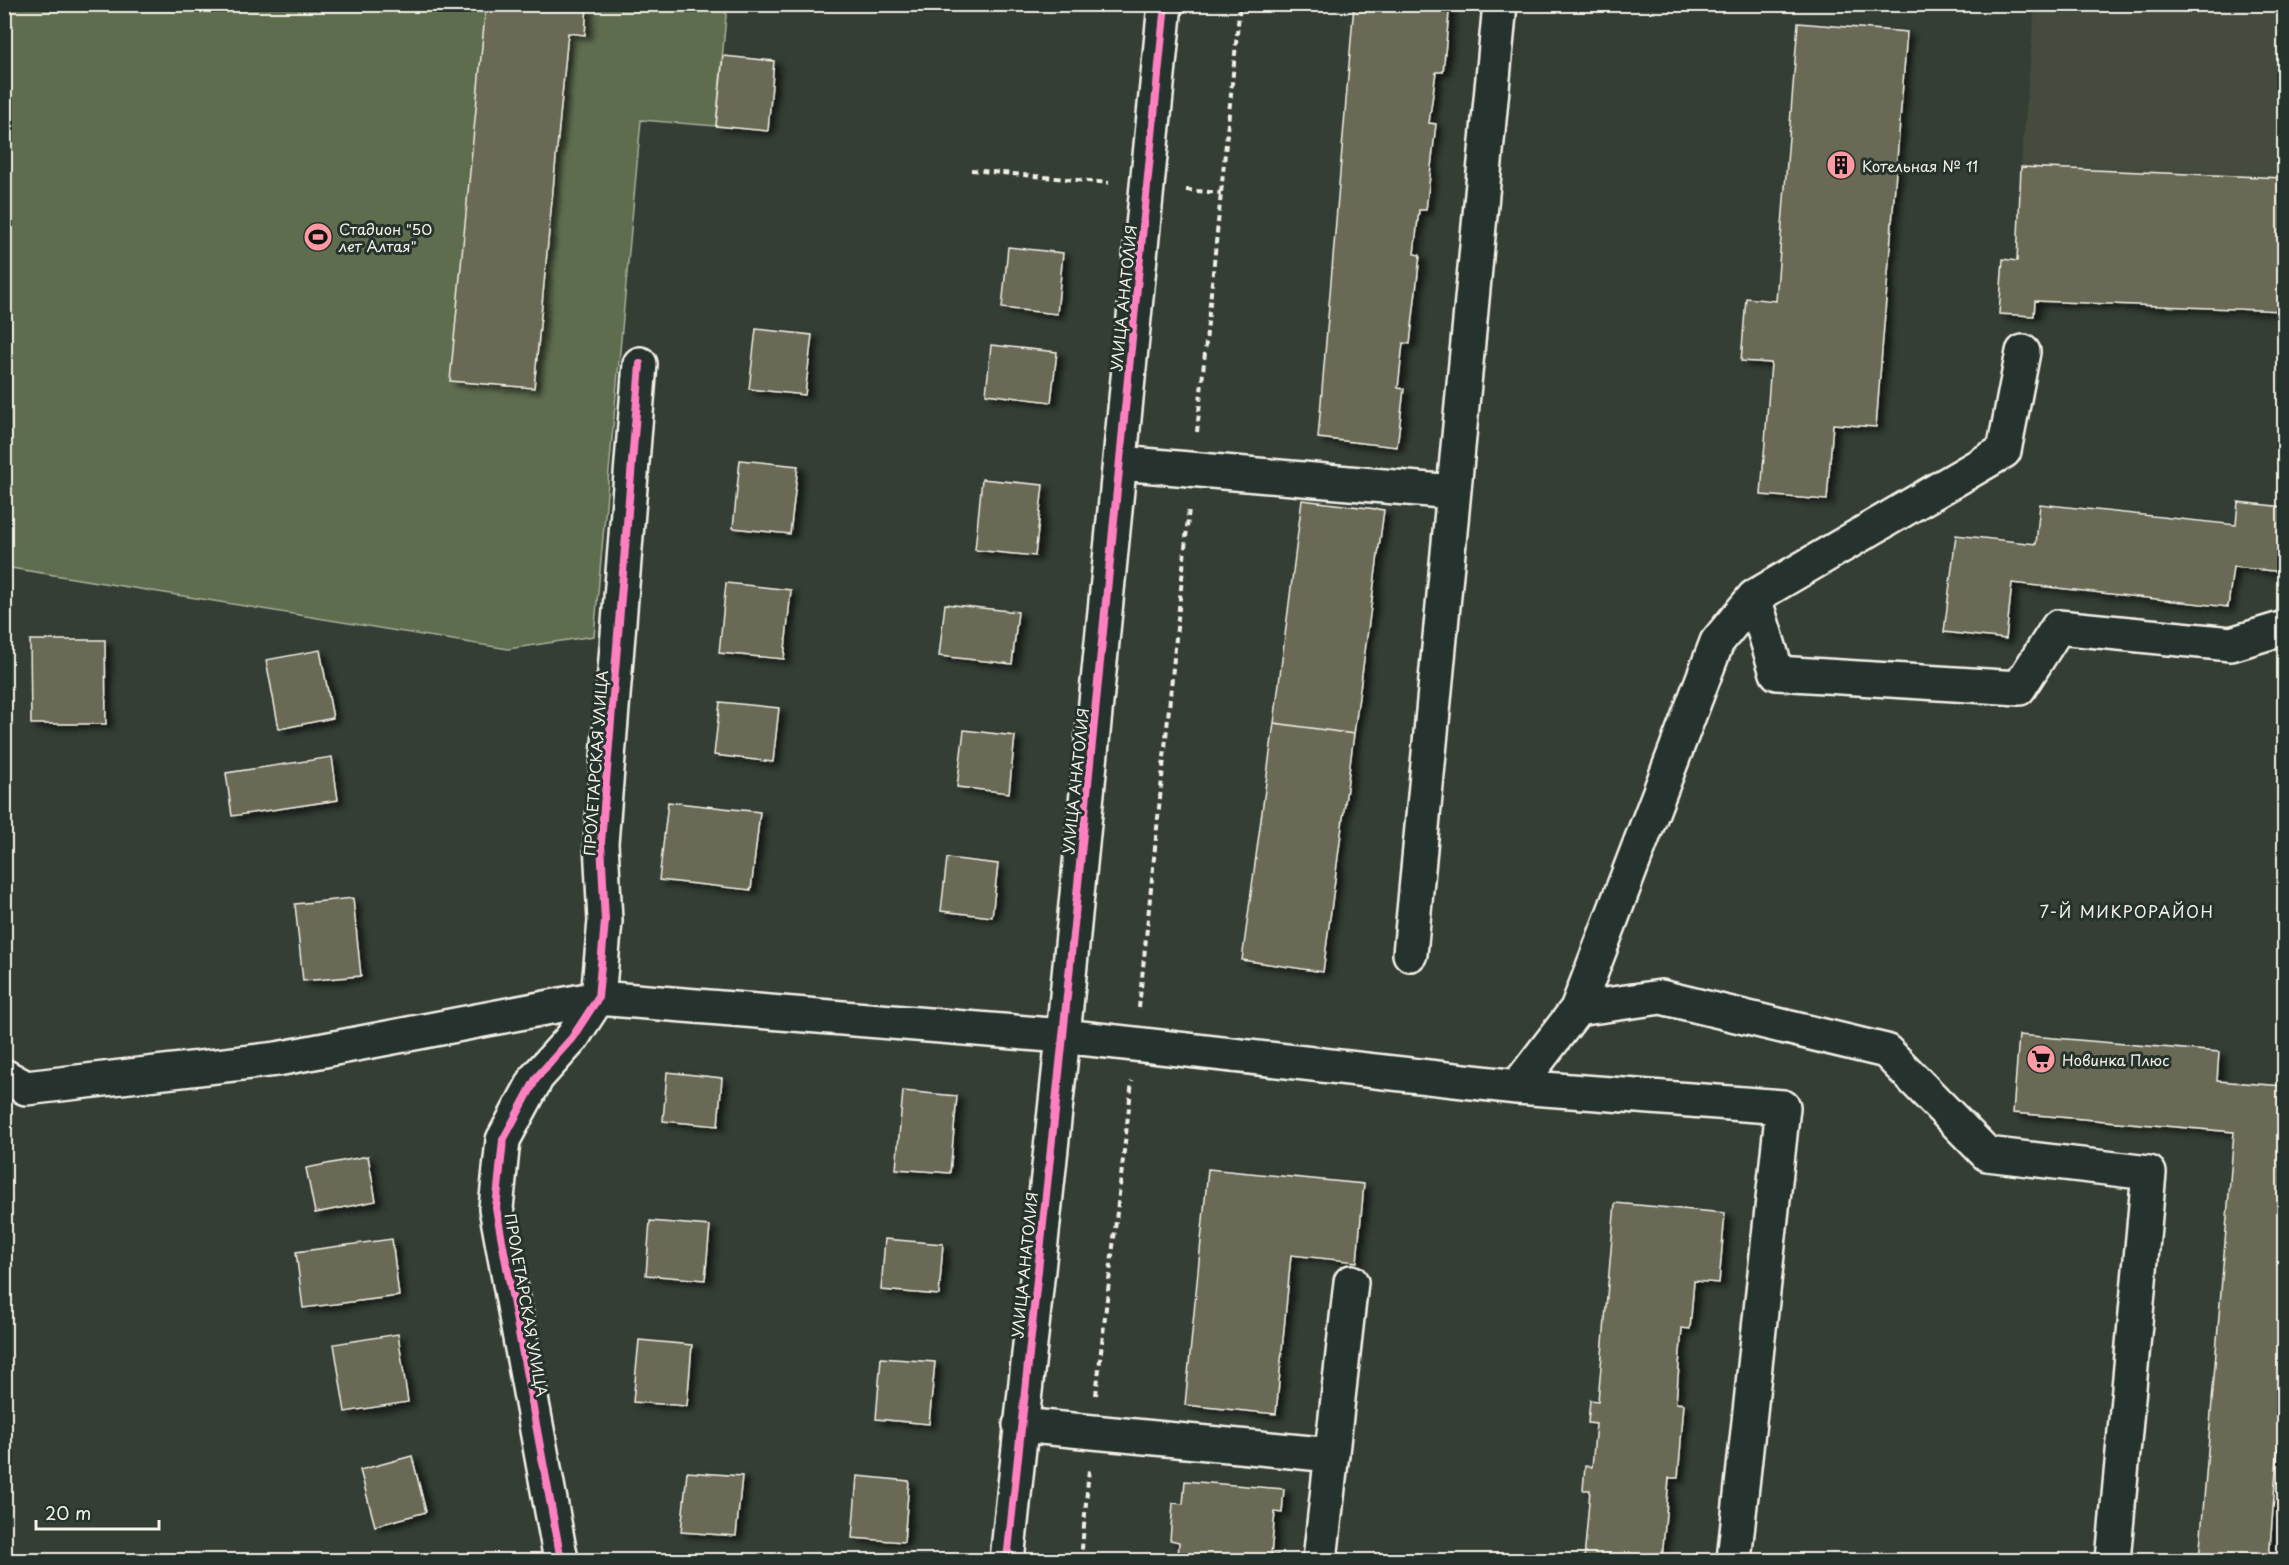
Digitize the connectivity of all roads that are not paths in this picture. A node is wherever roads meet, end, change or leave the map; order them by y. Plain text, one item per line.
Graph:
1 (1165, 4) edge
2 (1500, 4) edge
3 (2023, 352) dead end
4 (640, 364) dead end
5 (1120, 463) junction
6 (1453, 492) junction
7 (1754, 597) junction
8 (2284, 628) edge
9 (1410, 954) dead end
10 (598, 998) junction
11 (1578, 1009) junction
12 (1063, 1036) junction
13 (4, 1076) edge
14 (1517, 1087) junction
15 (1351, 1282) dead end
16 (1020, 1425) junction
17 (1332, 1455) junction
18 (561, 1560) edge
19 (1007, 1560) edge
20 (1320, 1560) edge
21 (1734, 1560) edge
22 (2113, 1560) edge

1 - 5 street, УЛИЦА АНАТОЛИЯ
2 - 6 street
3 - 7 street
4 - 10 street, ПРОЛЕТАРСКАЯ УЛИЦА
5 - 6 street
5 - 12 street, УЛИЦА АНАТОЛИЯ
6 - 9 street
7 - 8 street
7 - 11 street
10 - 12 street
10 - 13 street
10 - 18 street, ПРОЛЕТАРСКАЯ УЛИЦА
11 - 14 street
11 - 22 street
12 - 14 street
12 - 16 street, УЛИЦА АНАТОЛИЯ
14 - 21 street
15 - 17 street
16 - 17 street
16 - 19 street, УЛИЦА АНАТОЛИЯ
17 - 20 street

